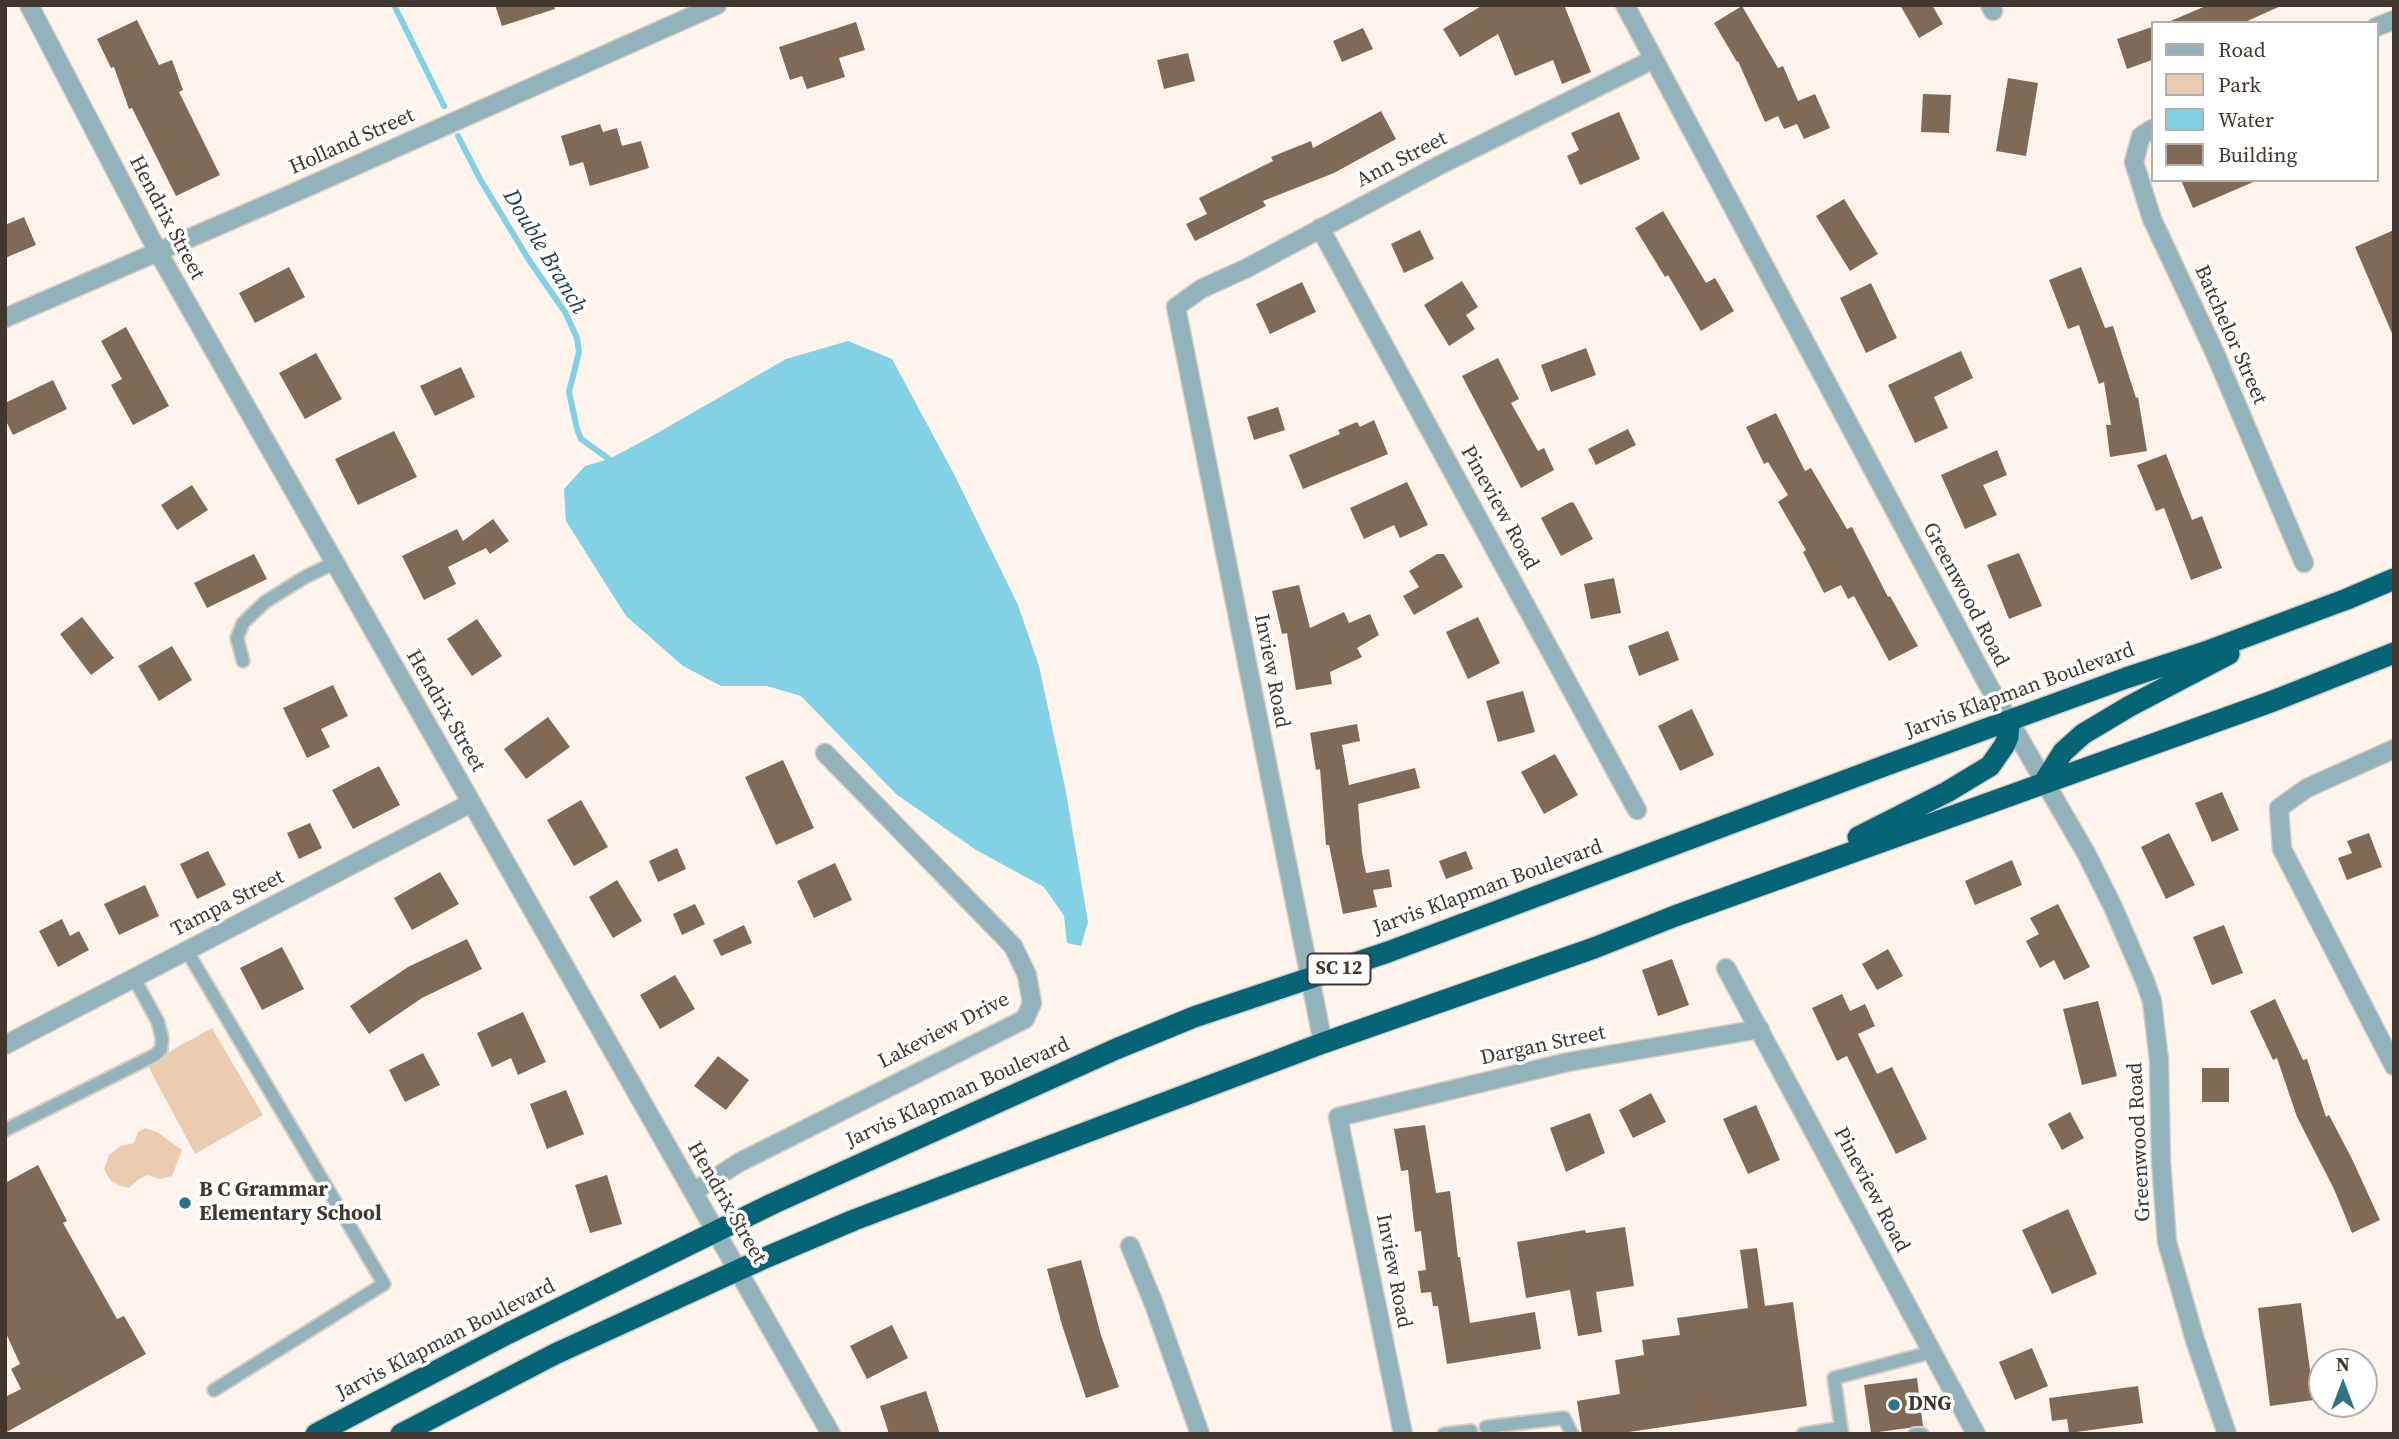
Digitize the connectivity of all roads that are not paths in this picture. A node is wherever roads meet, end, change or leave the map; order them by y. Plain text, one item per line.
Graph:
1 (29, 5) edge
2 (717, 5) edge
3 (1625, 5) edge
4 (1654, 59) junction
5 (2150, 130) edge
6 (1320, 228) junction
7 (158, 252) junction
8 (1175, 307) joint
9 (5, 318) edge
10 (334, 563) junction
11 (2304, 563) dead end
12 (2394, 579) edge
13 (2299, 617) junction
14 (2394, 653) edge
15 (243, 661) dead end
16 (2009, 721) junction
17 (2394, 749) edge
18 (825, 753) dead end
19 (2044, 782) junction
20 (471, 803) junction
21 (1637, 810) dead end
22 (1779, 878) junction
23 (187, 951) junction
24 (1726, 968) dead end
25 (134, 978) junction
26 (1310, 979) junction
27 (1760, 1029) junction
28 (1324, 1043) junction
29 (5, 1045) edge
30 (2394, 1066) edge
31 (1338, 1117) joint
32 (5, 1130) edge
33 (693, 1192) junction
34 (716, 1232) junction
35 (1129, 1246) dead end
36 (738, 1270) junction
37 (1932, 1352) junction
38 (214, 1390) dead end
39 (1486, 1427) dead end
40 (1471, 1431) dead end
41 (1841, 1431) edge
42 (316, 1434) edge
43 (401, 1434) edge
44 (831, 1434) edge
45 (1200, 1434) edge
46 (1403, 1434) edge
47 (1444, 1434) edge
48 (1572, 1434) edge
49 (1803, 1434) edge
50 (1914, 1434) edge
51 (1922, 1434) edge
52 (1976, 1434) edge
53 (2227, 1434) edge

1 - 7 street, Hendrix Street
2 - 7 street, Holland Street
3 - 4 street, Greenwood Road
4 - 6 street, Ann Street
4 - 16 street, Greenwood Road
5 - 11 street, Batchelor Street
6 - 8 street, Ann Street
6 - 21 street, Pineview Road
7 - 9 street, Holland Street
7 - 10 street, Hendrix Street
8 - 26 street, Inview Road
10 - 15 lane
10 - 20 street, Hendrix Street
12 - 13 highway, Jarvis Klapman Boulevard / SC 12
13 - 16 highway, Jarvis Klapman Boulevard / SC 12
13 - 19 highway
14 - 19 highway
16 - 19 street, Greenwood Road
16 - 22 highway
16 - 26 highway, Jarvis Klapman Boulevard / SC 12
17 - 30 street
18 - 33 street, Lakeview Drive
19 - 22 highway
19 - 53 street, Greenwood Road
20 - 23 street, Tampa Street
20 - 33 street, Hendrix Street
22 - 28 highway
23 - 25 street, Tampa Street
23 - 38 lane
24 - 27 street, Pineview Road
25 - 29 street, Tampa Street
25 - 32 lane
26 - 28 street, Inview Road
26 - 34 highway, Jarvis Klapman Boulevard / SC 12
27 - 31 street, Dargan Street
27 - 37 street, Pineview Road
28 - 36 highway
31 - 46 street, Inview Road
33 - 34 street, Hendrix Street
34 - 36 street, Hendrix Street
34 - 42 highway, Jarvis Klapman Boulevard / SC 12
35 - 45 street
36 - 43 highway
36 - 44 street, Hendrix Street
37 - 41 lane
37 - 52 street, Pineview Road
39 - 48 lane
40 - 47 lane
41 - 49 lane
50 - 51 lane

